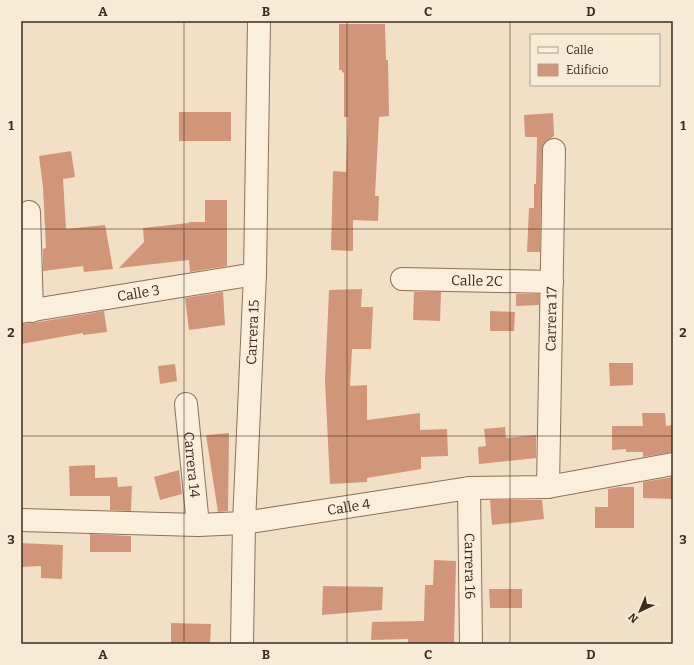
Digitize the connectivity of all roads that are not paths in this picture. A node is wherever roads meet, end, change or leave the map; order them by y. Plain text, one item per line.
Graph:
1 (259, 21) edge
2 (554, 150) dead end
3 (29, 212) dead end
4 (255, 274) junction
5 (402, 279) dead end
6 (552, 282) junction
7 (27, 311) edge
8 (186, 404) dead end
9 (673, 464) edge
10 (548, 487) junction
11 (469, 488) junction
12 (21, 520) edge
13 (244, 523) junction
14 (198, 525) junction
15 (242, 644) edge
16 (470, 644) edge

1 - 4 street, Carrera 15
2 - 6 street, Carrera 17
3 - 7 street
4 - 7 street, Calle 3
4 - 13 street, Carrera 15
5 - 6 street, Calle 2C
6 - 10 street, Carrera 17
8 - 14 street, Carrera 14
9 - 10 street, Calle 4
10 - 11 street, Calle 4
11 - 13 street, Calle 4
11 - 16 street, Carrera 16
12 - 14 street, Calle 4
13 - 14 street, Calle 4
13 - 15 street, Carrera 15

